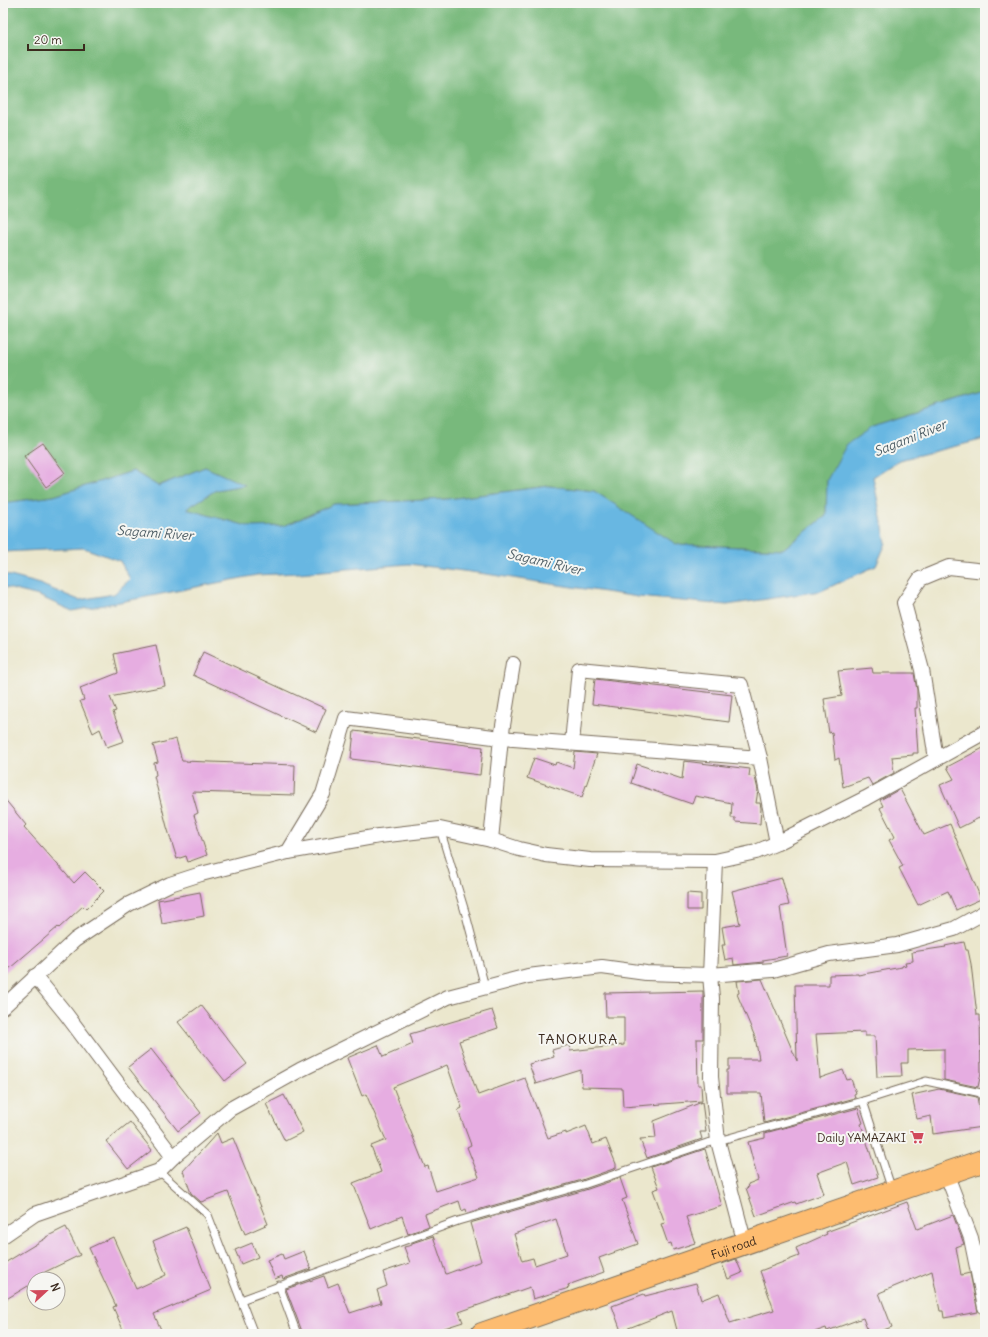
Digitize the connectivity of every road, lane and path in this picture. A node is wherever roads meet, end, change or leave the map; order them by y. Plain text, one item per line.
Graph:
1 (985, 571) edge
2 (513, 664) dead end
3 (985, 732) edge
4 (501, 738) junction
5 (572, 743) junction
6 (760, 758) junction
7 (936, 759) junction
8 (440, 829) junction
9 (491, 840) junction
10 (777, 843) junction
11 (288, 852) junction
12 (715, 861) junction
13 (985, 912) edge
14 (710, 975) junction
15 (35, 976) junction
16 (486, 987) junction
17 (3, 1007) edge
18 (983, 1091) edge
19 (863, 1101) junction
20 (985, 1106) edge
21 (718, 1141) junction
22 (173, 1157) junction
23 (985, 1160) edge
24 (159, 1171) junction
25 (946, 1173) junction
26 (893, 1192) junction
27 (3, 1236) edge
28 (745, 1244) junction
29 (280, 1285) junction
30 (240, 1300) junction
31 (985, 1307) edge
32 (254, 1334) edge
33 (297, 1334) edge
34 (482, 1334) edge

1 - 7 street
2 - 4 street
3 - 7 street
4 - 5 street
4 - 9 street
4 - 11 street
5 - 6 street
5 - 6 street
6 - 10 street
7 - 10 street
8 - 9 street
8 - 11 street
8 - 16 lane
9 - 12 street
10 - 12 street
11 - 15 street
12 - 14 street
13 - 14 street
14 - 16 street
14 - 21 street
15 - 17 street
15 - 22 street
16 - 22 street
18 - 19 lane
18 - 20 lane
19 - 21 lane
19 - 26 lane
21 - 28 street
21 - 29 lane
22 - 24 street
23 - 25 highway, Fuji road
24 - 27 street
24 - 30 lane
25 - 26 highway, Fuji road
25 - 31 street
26 - 28 highway, Fuji road
28 - 34 highway, Fuji road
29 - 30 lane
29 - 33 lane
30 - 32 lane

